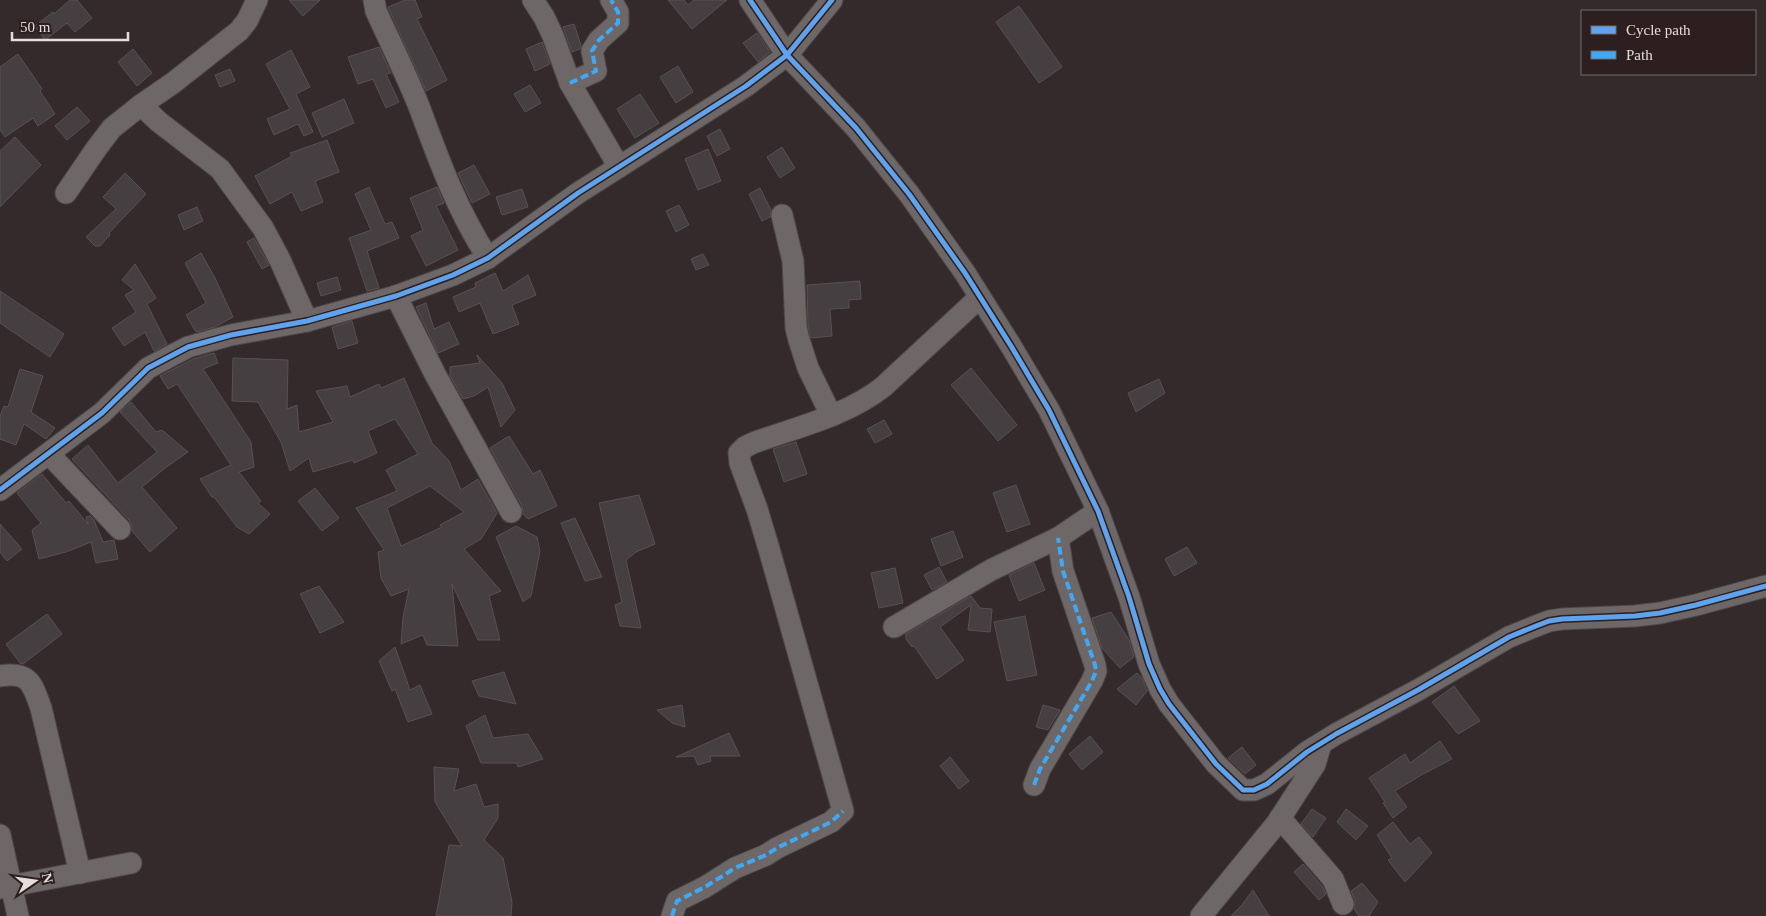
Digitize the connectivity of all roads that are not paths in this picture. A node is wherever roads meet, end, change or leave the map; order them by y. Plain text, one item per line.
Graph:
1 (257, 0) edge
2 (374, 0) edge
3 (533, 0) edge
4 (611, 0) edge
5 (750, 0) edge
6 (832, 0) edge
7 (787, 55) junction
8 (570, 83) junction
9 (141, 105) junction
10 (619, 167) junction
11 (66, 194) dead end
12 (782, 214) dead end
13 (488, 258) junction
14 (396, 296) junction
15 (980, 297) junction
16 (307, 321) junction
17 (831, 415) junction
18 (49, 454) junction
19 (0, 490) edge
20 (1098, 511) junction
21 (511, 512) dead end
22 (120, 529) dead end
23 (1058, 538) junction
24 (1766, 586) edge
25 (894, 627) dead end
26 (0, 676) edge
27 (1321, 744) junction
28 (1034, 785) dead end
29 (1280, 818) junction
30 (0, 835) edge
31 (131, 863) dead end
32 (80, 873) junction
33 (6, 887) edge
34 (1343, 904) dead end
35 (18, 916) edge
36 (672, 916) edge
37 (1201, 916) edge

1 - 9 street
2 - 13 street
3 - 8 street
4 - 8 street
5 - 7 street
6 - 7 street
7 - 10 street
7 - 15 street
8 - 10 street
9 - 11 street
9 - 16 street
10 - 13 street
12 - 17 street
13 - 14 street
14 - 16 street
14 - 21 street
15 - 17 street
15 - 20 street
16 - 18 street
17 - 36 street
18 - 19 street
18 - 22 street
20 - 23 street
20 - 27 street
23 - 25 street
23 - 28 street
24 - 27 street
26 - 32 street
27 - 29 street
29 - 34 street
29 - 37 street
30 - 33 street
31 - 32 street
32 - 33 street
33 - 35 street

